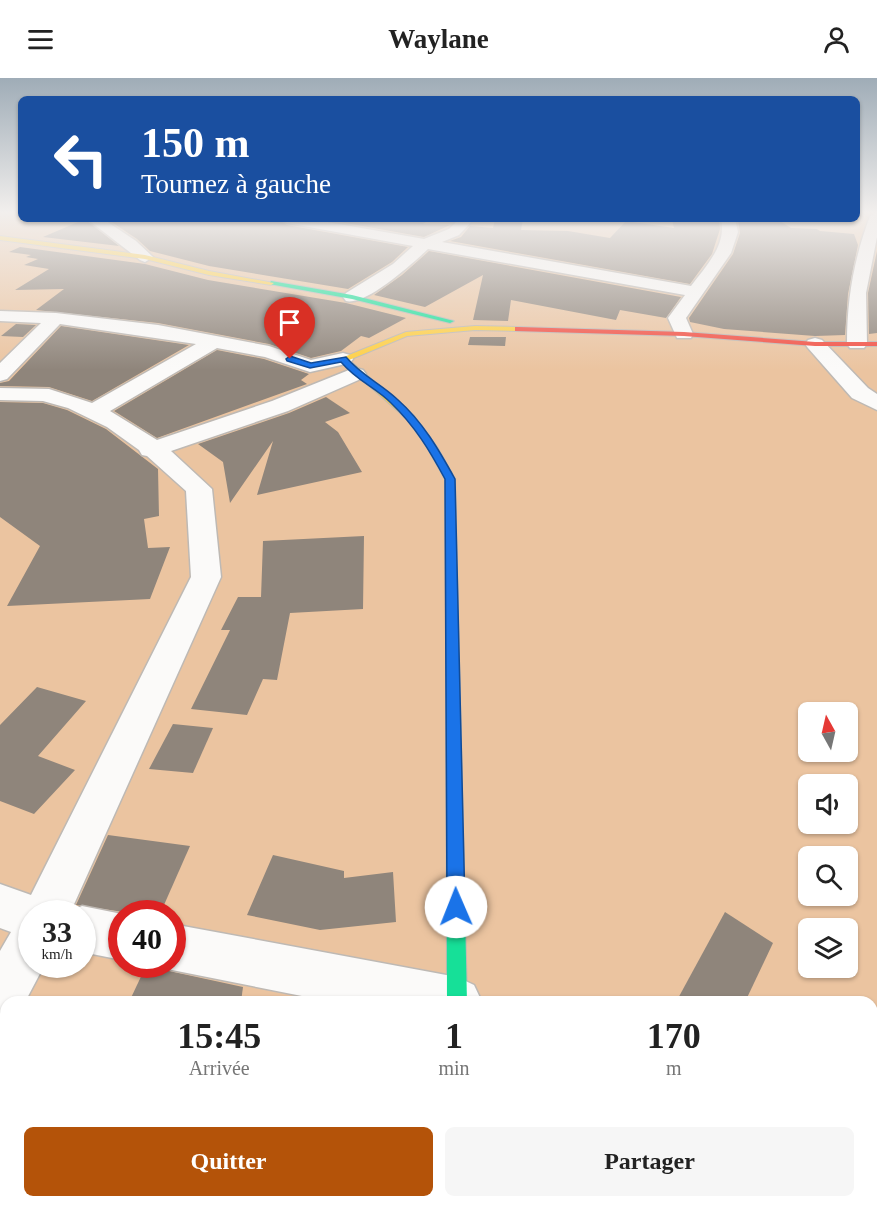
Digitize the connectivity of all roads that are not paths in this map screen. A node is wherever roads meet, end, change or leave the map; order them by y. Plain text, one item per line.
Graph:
1 (176, 265) edge
2 (402, 265) edge
3 (541, 265) edge
4 (715, 265) edge
5 (860, 265) edge
6 (696, 292) junction
7 (352, 297) junction
8 (0, 316) edge
9 (56, 318) junction
10 (475, 328) junction
11 (684, 334) junction
12 (213, 342) junction
13 (815, 344) junction
14 (857, 344) junction
15 (877, 344) edge
16 (350, 367) junction
17 (0, 375) edge
18 (0, 394) edge
19 (877, 403) edge
20 (94, 411) junction
21 (151, 450) junction
22 (53, 900) edge
23 (0, 906) edge
24 (18, 913) edge
25 (186, 950) edge
26 (18, 966) edge
27 (1, 996) edge
28 (426, 996) edge
29 (457, 996) edge

1 - 7 street
2 - 7 street
3 - 6 street
4 - 6 street
5 - 14 street
6 - 11 street
7 - 10 street
8 - 9 street
9 - 12 street
9 - 17 street
10 - 11 street
10 - 16 street
11 - 13 street
12 - 16 street
12 - 20 street
13 - 14 street
13 - 19 street
14 - 15 street
16 - 21 street
16 - 29 street
18 - 20 street
20 - 21 street
21 - 22 street
23 - 24 street
25 - 28 street
26 - 27 street

